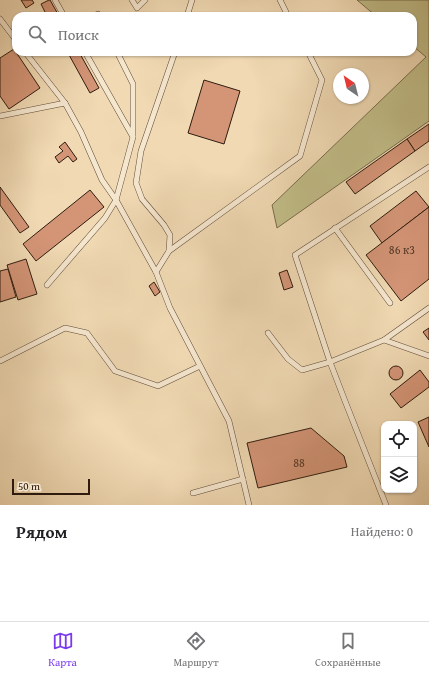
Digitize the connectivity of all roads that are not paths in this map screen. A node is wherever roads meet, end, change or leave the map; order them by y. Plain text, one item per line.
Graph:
1 (55, 0) edge
2 (132, 0) edge
3 (145, 0) edge
4 (192, 0) edge
5 (280, 0) edge
6 (62, 12) edge
7 (188, 12) edge
8 (286, 12) edge
9 (0, 19) edge
10 (12, 35) edge
11 (28, 56) edge
12 (87, 56) edge
13 (119, 56) edge
14 (174, 56) edge
15 (310, 56) edge
16 (65, 103) junction
17 (0, 116) edge
18 (133, 136) junction
19 (429, 167) edge
20 (116, 200) junction
21 (336, 228) junction
22 (169, 251) junction
23 (156, 272) junction
24 (47, 284) dead end
25 (390, 304) dead end
26 (429, 308) edge
27 (268, 333) dead end
28 (384, 340) junction
29 (429, 356) edge
30 (0, 361) edge
31 (330, 362) junction
32 (200, 366) junction
33 (243, 479) junction
34 (193, 493) dead end
35 (249, 505) edge
36 (386, 505) edge

1 - 6 lane
2 - 3 lane
4 - 7 lane
5 - 8 lane
9 - 10 lane
11 - 16 lane
12 - 18 lane
13 - 18 lane
14 - 22 lane
15 - 22 lane
16 - 17 lane
16 - 20 lane
18 - 20 lane
19 - 21 lane
20 - 23 lane
20 - 24 lane
21 - 25 lane
21 - 31 lane
22 - 23 lane
23 - 32 lane
26 - 28 lane
27 - 31 lane
28 - 29 lane
28 - 31 lane
30 - 32 lane
31 - 36 lane
32 - 33 lane
33 - 34 lane
33 - 35 lane

